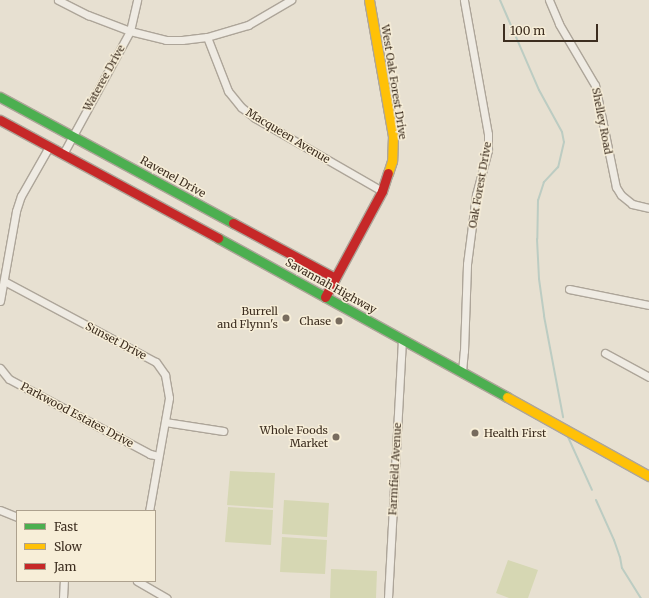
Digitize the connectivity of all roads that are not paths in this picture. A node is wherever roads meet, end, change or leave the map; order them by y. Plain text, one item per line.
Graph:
1 (58, 0) edge
2 (137, 0) edge
3 (291, 0) edge
4 (369, 0) edge
5 (464, 0) edge
6 (549, 0) edge
7 (130, 31) junction
8 (207, 37) junction
9 (0, 97) edge
10 (0, 120) edge
11 (72, 136) junction
12 (49, 147) junction
13 (63, 154) junction
14 (382, 191) junction
15 (649, 208) edge
16 (335, 278) junction
17 (4, 281) junction
18 (569, 289) dead end
19 (325, 297) junction
20 (0, 301) edge
21 (649, 306) edge
22 (402, 339) junction
23 (605, 353) dead end
24 (0, 368) edge
25 (462, 372) junction
26 (649, 377) edge
27 (165, 422) junction
28 (223, 431) dead end
29 (158, 456) junction
30 (649, 476) edge
31 (0, 510) edge
32 (149, 510) edge
33 (16, 517) edge
34 (64, 582) edge
35 (139, 582) edge
36 (148, 582) edge
37 (154, 591) junction
38 (165, 597) edge
39 (63, 598) edge
40 (388, 598) edge

1 - 7 street
2 - 7 street, Wateree Drive
3 - 8 street
4 - 14 main road, West Oak Forest Drive
5 - 25 street, Oak Forest Drive
6 - 15 street, Shelley Road
7 - 8 street
7 - 11 street, Wateree Drive
8 - 14 street, Macqueen Avenue
9 - 11 main road, Ravenel Drive
10 - 12 main road, Savannah Highway
11 - 13 street, Wateree Drive
11 - 16 main road, Ravenel Drive
12 - 13 main road, Savannah Highway
12 - 17 street
13 - 19 main road, Savannah Highway
14 - 16 main road, West Oak Forest Drive
16 - 19 main road, West Oak Forest Drive
17 - 20 street
17 - 27 street, Sunset Drive
18 - 21 street
19 - 22 main road, Savannah Highway
22 - 25 main road, Savannah Highway
22 - 40 street, Farmfield Avenue
23 - 26 street
24 - 29 street, Parkwood Estates Drive
25 - 30 main road, Savannah Highway
27 - 28 street
27 - 29 street, Sunset Drive
29 - 32 street, Sunset Drive
31 - 33 street
34 - 39 street
35 - 37 street
36 - 37 street
37 - 38 street

